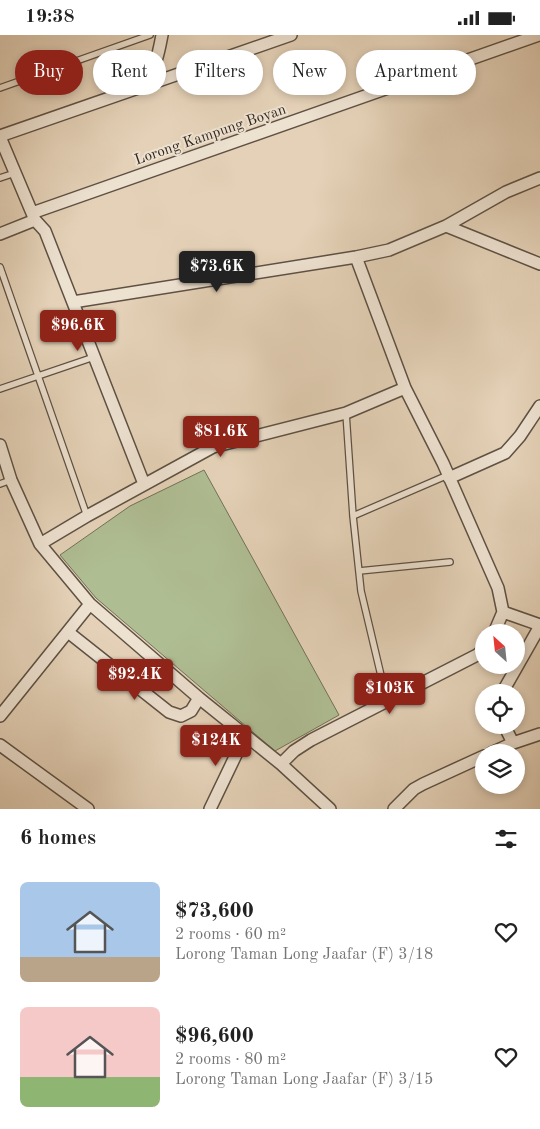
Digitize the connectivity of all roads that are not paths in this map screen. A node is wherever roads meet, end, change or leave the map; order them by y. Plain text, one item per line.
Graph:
1 (150, 35) edge
2 (162, 35) edge
3 (291, 35) edge
4 (539, 35) edge
5 (159, 50) edge
6 (166, 78) edge
7 (0, 88) edge
8 (118, 95) edge
9 (0, 137) edge
10 (15, 173) junction
11 (0, 178) edge
12 (540, 178) edge
13 (34, 217) junction
14 (446, 226) junction
15 (0, 234) edge
16 (356, 257) junction
17 (540, 263) edge
18 (0, 267) edge
19 (73, 303) junction
20 (94, 357) junction
21 (38, 377) junction
22 (405, 388) junction
23 (0, 389) edge
24 (540, 406) edge
25 (346, 413) junction
26 (0, 445) edge
27 (448, 476) junction
28 (5, 482) edge
29 (144, 484) junction
30 (353, 515) junction
31 (87, 516) junction
32 (40, 544) junction
33 (450, 562) dead end
34 (359, 571) junction
35 (90, 604) junction
36 (503, 612) junction
37 (498, 624) edge
38 (540, 626) edge
39 (68, 632) junction
40 (475, 656) edge
41 (507, 684) edge
42 (198, 698) junction
43 (390, 700) junction
44 (0, 714) edge
45 (508, 734) edge
46 (540, 734) edge
47 (245, 736) junction
48 (513, 743) joint
49 (0, 745) edge
50 (475, 760) edge
51 (281, 765) junction
52 (88, 809) edge
53 (210, 809) edge
54 (330, 809) edge
55 (394, 809) edge

1 - 7 lane
2 - 5 street
3 - 6 street
4 - 13 street, Lorong Kampung Boyan
8 - 9 street
9 - 10 street
10 - 11 lane
10 - 13 street
12 - 14 street
13 - 15 street, Lorong Kampung Boyan
13 - 19 street
14 - 16 street
14 - 17 street
16 - 19 street
16 - 22 street
18 - 21 lane
19 - 20 street
20 - 21 lane
20 - 29 street
21 - 23 lane
21 - 31 lane
22 - 25 street
22 - 27 street
24 - 27 street
25 - 29 street
25 - 30 lane
26 - 28 street
27 - 30 lane
27 - 36 street
28 - 32 street
29 - 31 street
30 - 34 lane
31 - 32 street
32 - 35 street
33 - 34 lane
34 - 43 lane
35 - 39 street
35 - 42 street
36 - 37 street
36 - 38 street
38 - 41 street
39 - 42 street
39 - 44 street
40 - 43 street
42 - 47 street
43 - 51 street
45 - 48 street
46 - 48 street
47 - 51 street
47 - 53 street
49 - 52 street
50 - 55 street
51 - 54 street

